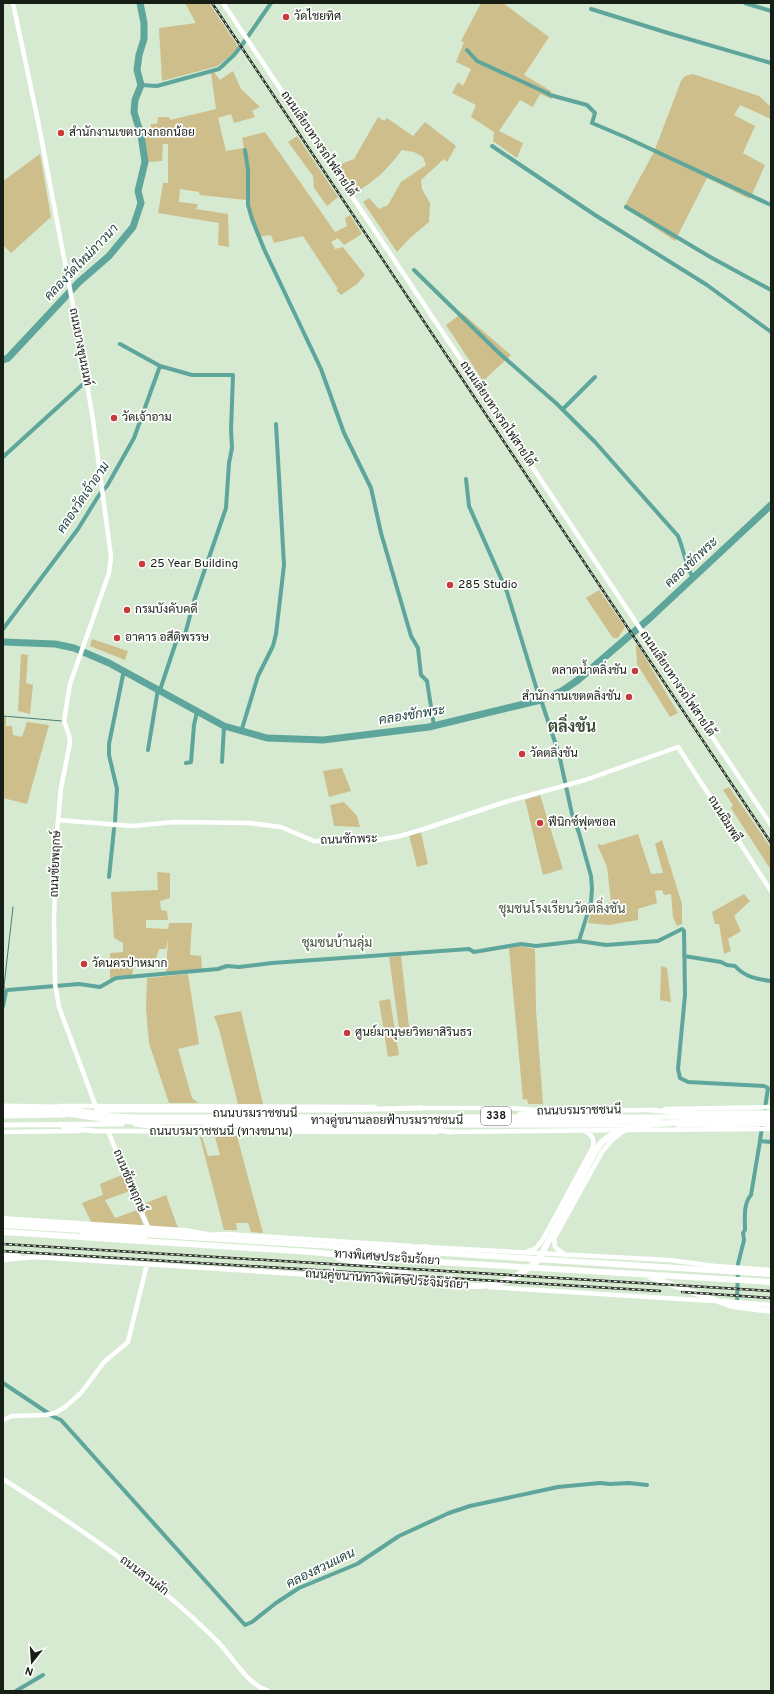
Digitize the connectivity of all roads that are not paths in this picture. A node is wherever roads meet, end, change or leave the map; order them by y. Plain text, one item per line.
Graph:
1 (13, 3) edge
2 (223, 3) edge
3 (92, 621) joint
4 (678, 747) joint
5 (58, 820) junction
6 (771, 825) edge
7 (771, 891) edge
8 (3, 1106) edge
9 (61, 1106) junction
10 (96, 1107) junction
11 (422, 1108) junction
12 (3, 1110) edge
13 (549, 1110) junction
14 (650, 1110) joint
15 (84, 1111) junction
16 (770, 1111) edge
17 (3, 1116) edge
18 (38, 1116) junction
19 (221, 1119) junction
20 (116, 1121) junction
21 (694, 1121) junction
22 (771, 1121) edge
23 (771, 1124) edge
24 (3, 1125) edge
25 (42, 1125) junction
26 (590, 1125) junction
27 (756, 1127) junction
28 (764, 1127) junction
29 (771, 1129) edge
30 (582, 1130) junction
31 (624, 1130) junction
32 (95, 1131) junction
33 (108, 1131) junction
34 (3, 1132) edge
35 (451, 1132) junction
36 (594, 1143) junction
37 (607, 1146) junction
38 (3, 1219) edge
39 (4, 1228) edge
40 (150, 1232) junction
41 (156, 1234) junction
42 (145, 1237) junction
43 (540, 1244) junction
44 (554, 1245) junction
45 (426, 1247) junction
46 (311, 1252) junction
47 (522, 1253) junction
48 (566, 1256) junction
49 (3, 1257) edge
50 (35, 1257) junction
51 (147, 1264) junction
52 (771, 1270) edge
53 (629, 1273) junction
54 (771, 1274) edge
55 (771, 1282) edge
56 (771, 1305) edge
57 (771, 1311) edge
58 (3, 1420) edge
59 (3, 1479) edge
60 (268, 1691) edge

1 - 3 main road, ถนนบางขุนนนท์
2 - 6 main road, ถนนเลียบทางรถไฟสายใต้
3 - 5 main road, ถนนชัยพฤกษ์
4 - 5 main road, ถนนชักพระ
4 - 7 main road, ถนนฉิมพลี
5 - 10 main road, ถนนชัยพฤกษ์
8 - 9 main road, 338
8 - 15 main road, ทางคู่ขนานลอยฟ้าบรมราชชนนี
9 - 10 main road, 338
9 - 18 main road
10 - 11 main road, 338
11 - 13 main road, 338
11 - 15 main road
12 - 20 main road, ทางคู่ขนานลอยฟ้าบรมราชชนนี
13 - 14 main road, ถนนบรมราชชนนี / 338
13 - 18 main road, ถนนบรมราชชนนี / 338
14 - 16 main road, ถนนบรมราชชนนี / 338
15 - 19 main road, ทางคู่ขนานลอยฟ้าบรมราชชนนี
16 - 19 main road, ทางคู่ขนานลอยฟ้าบรมราชชนนี / 338
17 - 18 main road, ถนนบรมราชชนนี / 338
19 - 20 main road, ทางคู่ขนานลอยฟ้าบรมราชชนนี
19 - 21 main road, ทางคู่ขนานลอยฟ้าบรมราชชนนี / 338
20 - 35 main road
21 - 22 main road, ทางคู่ขนานลอยฟ้าบรมราชชนนี / 338
21 - 46 highway
23 - 28 main road, ถนนบรมราชชนนี / 338
24 - 25 main road, ถนนบรมราชชนนี / 338
25 - 26 main road, ถนนบรมราชชนนี / 338
25 - 32 main road
26 - 27 main road, ถนนบรมราชชนนี
26 - 30 main road
27 - 28 main road, ถนนบรมราชชนนี / 338
27 - 31 main road, ถนนบรมราชชนนี / 338
28 - 29 main road, 338
30 - 31 main road, ถนนบรมราชชนนี / 338
30 - 35 main road, ถนนบรมราชชนนี (ทางขนาน) / 338
30 - 36 main road
31 - 37 main road
32 - 33 main road, ถนนบรมราชชนนี (ทางขนาน) / 338
32 - 34 main road, ถนนบรมราชชนนี (ทางขนาน) / 338
33 - 35 main road, ถนนบรมราชชนนี (ทางขนาน) / 338
33 - 40 main road, ถนนชัยพฤกษ์
36 - 37 main road
36 - 43 main road
37 - 44 main road
38 - 45 highway
39 - 42 main road
39 - 46 highway, ทางพิเศษประจิมรัถยา
39 - 54 highway, ทางพิเศษประจิมรัถยา
40 - 41 main road
40 - 42 main road
41 - 42 main road
41 - 45 main road
43 - 44 main road
43 - 47 main road
44 - 48 main road
45 - 47 main road
46 - 53 highway, ทางพิเศษประจิมรัถยา
47 - 48 main road
48 - 52 main road
49 - 50 main road
49 - 50 main road, ถนนคู่ขนานทางพิเศษประจิมรัถยา
50 - 51 main road, ถนนคู่ขนานทางพิเศษประจิมรัถยา
51 - 56 main road, ถนนคู่ขนานทางพิเศษประจิมรัถยา
51 - 58 main road
53 - 55 highway, ทางพิเศษประจิมรัถยา
53 - 57 highway
59 - 60 main road, ถนนสวนผัก

